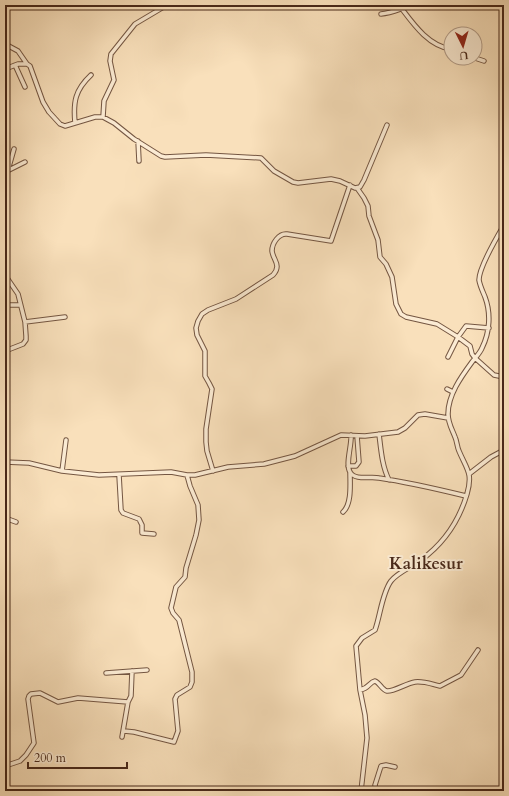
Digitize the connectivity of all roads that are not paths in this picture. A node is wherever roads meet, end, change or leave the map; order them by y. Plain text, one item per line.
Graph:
1 (168, 5) edge
2 (415, 5) edge
3 (402, 9) junction
4 (381, 14) dead end
5 (5, 44) edge
6 (443, 48) edge
7 (27, 64) junction
8 (16, 65) junction
9 (5, 69) edge
10 (91, 75) dead end
11 (25, 87) dead end
12 (103, 118) junction
13 (75, 123) junction
14 (387, 125) dead end
15 (138, 141) junction
16 (14, 149) dead end
17 (140, 161) dead end
18 (25, 162) dead end
19 (7, 171) edge
20 (350, 185) junction
21 (357, 188) junction
22 (504, 225) edge
23 (5, 275) edge
24 (20, 305) junction
25 (5, 306) edge
26 (65, 317) dead end
27 (25, 322) junction
28 (488, 328) junction
29 (458, 337) junction
30 (5, 350) edge
31 (448, 357) dead end
32 (475, 358) junction
33 (504, 377) edge
34 (447, 389) dead end
35 (453, 392) junction
36 (448, 418) junction
37 (380, 434) junction
38 (351, 435) junction
39 (357, 436) junction
40 (66, 440) dead end
41 (504, 450) edge
42 (5, 462) edge
43 (348, 466) junction
44 (213, 471) junction
45 (62, 472) junction
46 (350, 472) junction
47 (119, 474) junction
48 (469, 474) junction
49 (187, 476) junction
50 (389, 480) junction
51 (466, 496) junction
52 (343, 512) dead end
53 (5, 518) edge
54 (16, 522) dead end
55 (154, 534) dead end
56 (478, 650) dead end
57 (147, 670) dead end
58 (132, 671) junction
59 (106, 673) dead end
60 (360, 690) junction
61 (128, 702) junction
62 (124, 731) junction
63 (122, 737) dead end
64 (5, 766) edge
65 (395, 767) dead end
66 (361, 791) edge
67 (376, 791) edge

1 - 12 street
2 - 3 street
3 - 4 street
3 - 6 street
5 - 7 street
7 - 8 street
7 - 13 street
8 - 9 street
8 - 11 street
10 - 13 street
12 - 13 street
12 - 15 street
14 - 21 street
15 - 17 street
15 - 20 street
16 - 19 street
18 - 19 street
20 - 21 street
20 - 44 street
21 - 29 street
22 - 28 street
23 - 24 street
24 - 25 street
24 - 27 street
26 - 27 street
27 - 30 street
28 - 29 street
28 - 32 street
29 - 31 street
29 - 32 street
32 - 33 street
32 - 35 street
34 - 35 street
35 - 36 street
36 - 37 street
36 - 48 street
37 - 39 street
37 - 50 street
38 - 39 street
38 - 43 street
38 - 44 street
39 - 43 street
40 - 45 street
41 - 48 street
42 - 45 street
43 - 46 street
44 - 49 street
45 - 47 street
46 - 50 street
46 - 52 street
47 - 49 street
47 - 55 street
48 - 51 street
49 - 62 street
50 - 51 street
51 - 60 street
53 - 54 street
56 - 60 street
57 - 58 street
58 - 59 street
58 - 61 street
60 - 66 street
61 - 62 street
61 - 64 street
62 - 63 street
65 - 67 street

